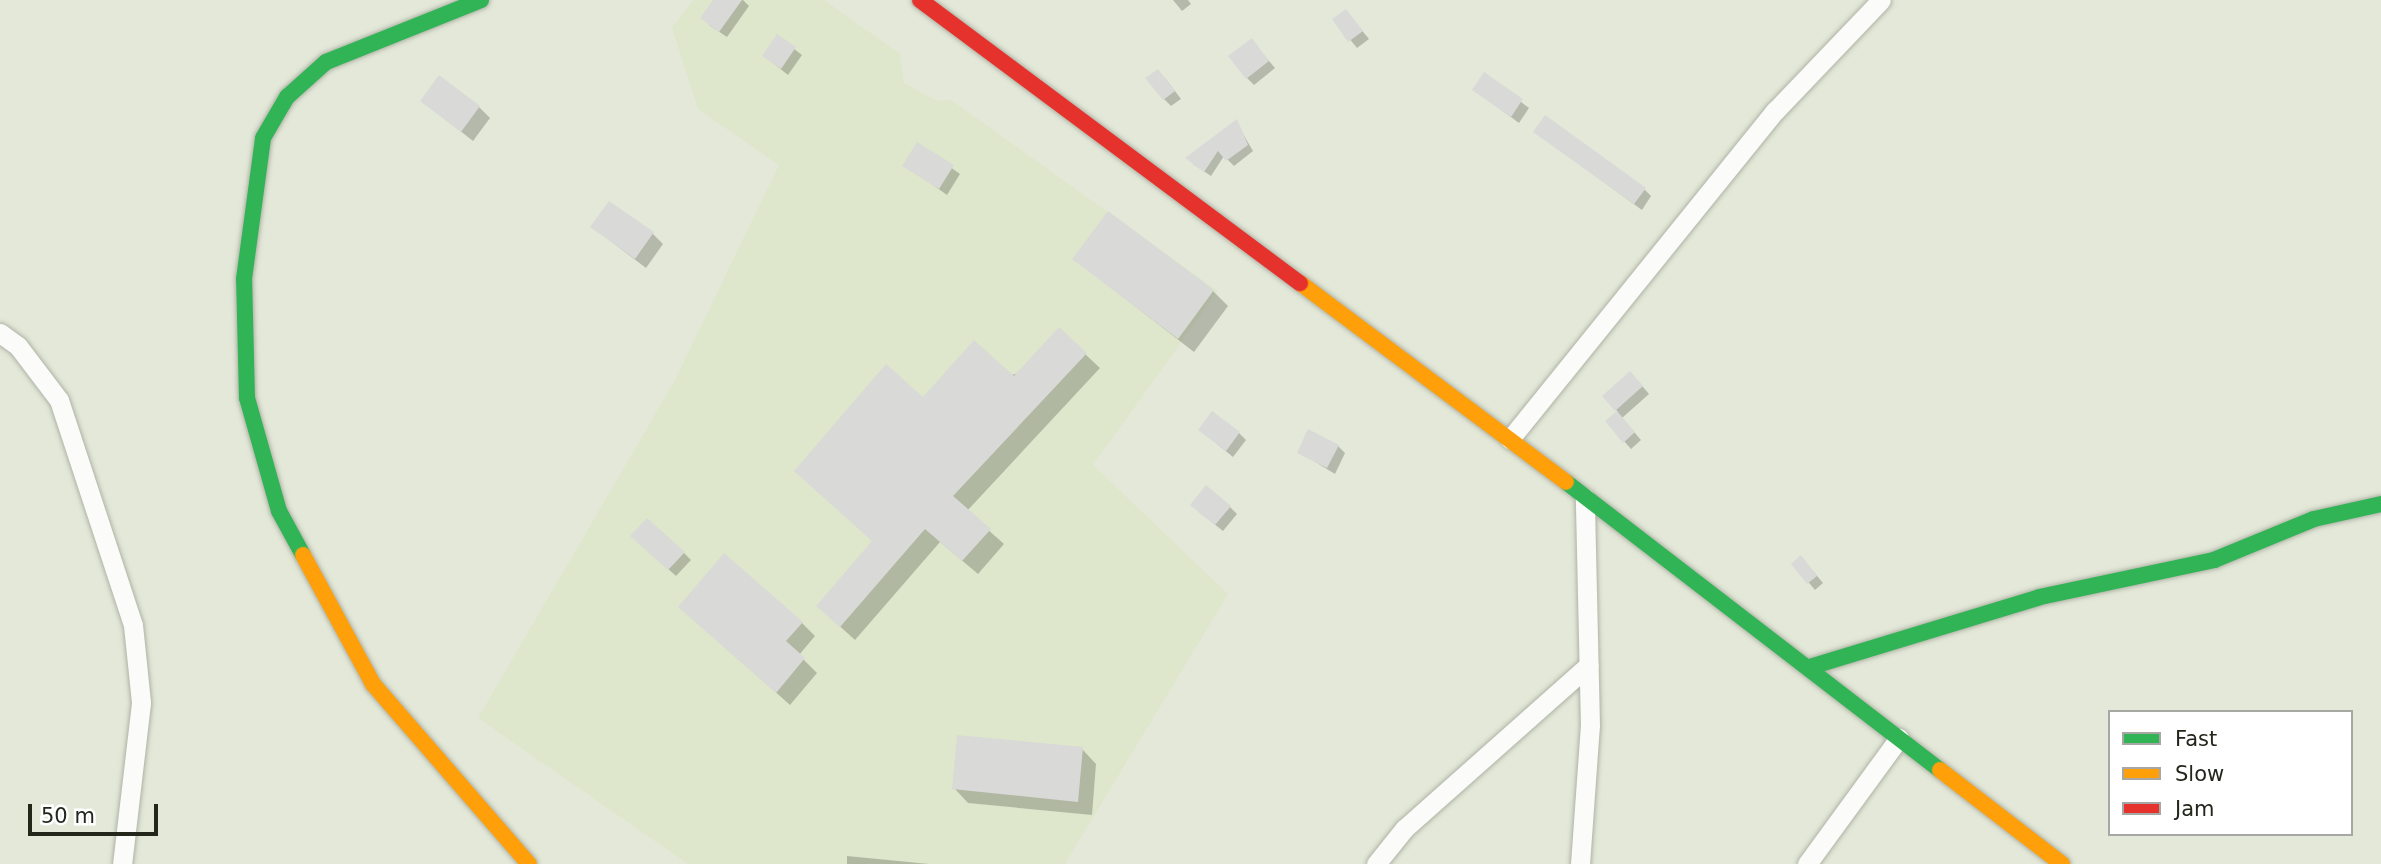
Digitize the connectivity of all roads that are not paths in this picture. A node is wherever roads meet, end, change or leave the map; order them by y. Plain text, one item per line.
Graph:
1 (481, 0) edge
2 (920, 0) edge
3 (1881, 0) edge
4 (0, 332) edge
5 (1510, 439) junction
6 (1585, 498) junction
7 (2381, 504) edge
8 (1589, 665) junction
9 (1810, 667) junction
10 (1899, 738) junction
11 (122, 864) edge
12 (529, 864) edge
13 (1376, 864) edge
14 (1580, 864) edge
15 (1807, 864) edge
16 (2062, 864) edge

1 - 12 street
2 - 5 street
3 - 5 street
4 - 11 street
5 - 6 street
6 - 8 street
6 - 9 street
7 - 9 street
8 - 13 street
8 - 14 street
9 - 10 street
10 - 15 street
10 - 16 street

